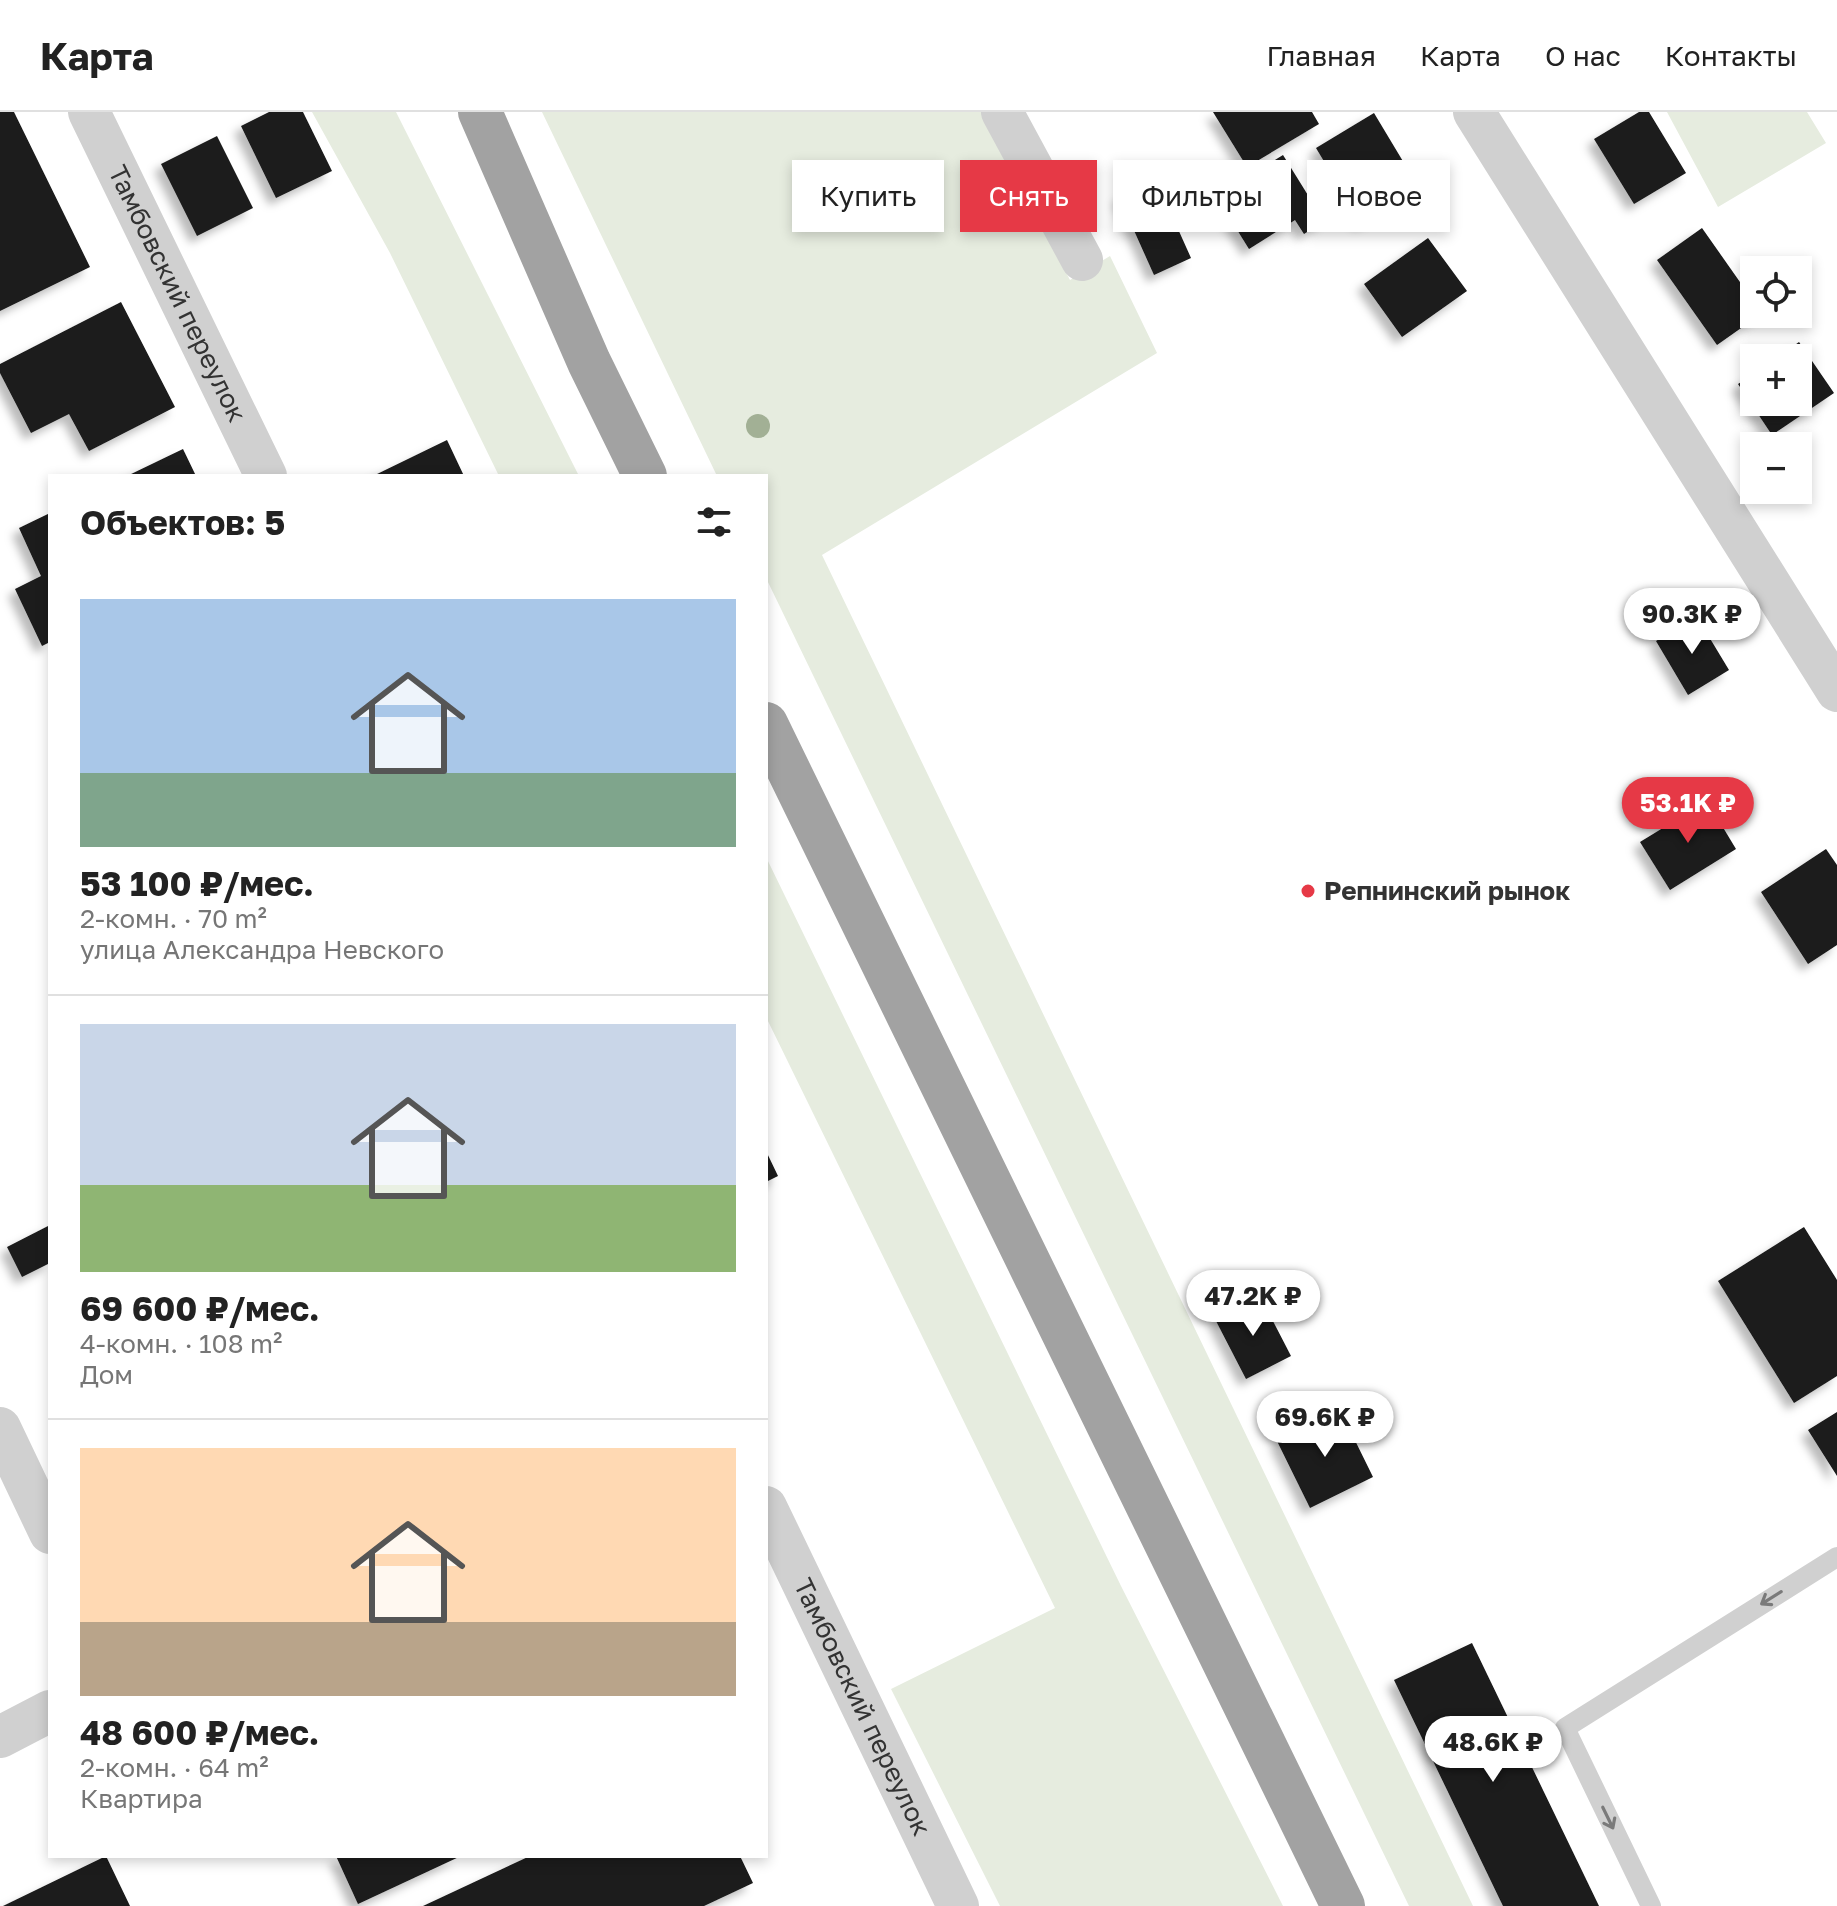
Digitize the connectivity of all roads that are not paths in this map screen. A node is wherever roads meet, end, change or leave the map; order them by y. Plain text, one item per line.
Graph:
1 (89, 112) edge
2 (451, 112) edge
3 (480, 112) edge
4 (1002, 112) edge
5 (1474, 112) edge
6 (1082, 260) dead end
7 (589, 362) junction
8 (265, 474) edge
9 (644, 474) edge
10 (1837, 691) edge
11 (768, 728) edge
12 (0, 1428) edge
13 (768, 1511) edge
14 (48, 1529) edge
15 (1837, 1557) edge
16 (48, 1712) edge
17 (0, 1737) edge
18 (958, 1906) edge
19 (1343, 1906) edge
20 (1651, 1906) edge

1 - 8 street, Тамбовский переулок
2 - 7 highway
3 - 7 highway
4 - 6 street
5 - 10 street
7 - 9 highway
11 - 19 highway
12 - 14 street
13 - 18 street, Тамбовский переулок
15 -> 20 lane
16 - 17 street

